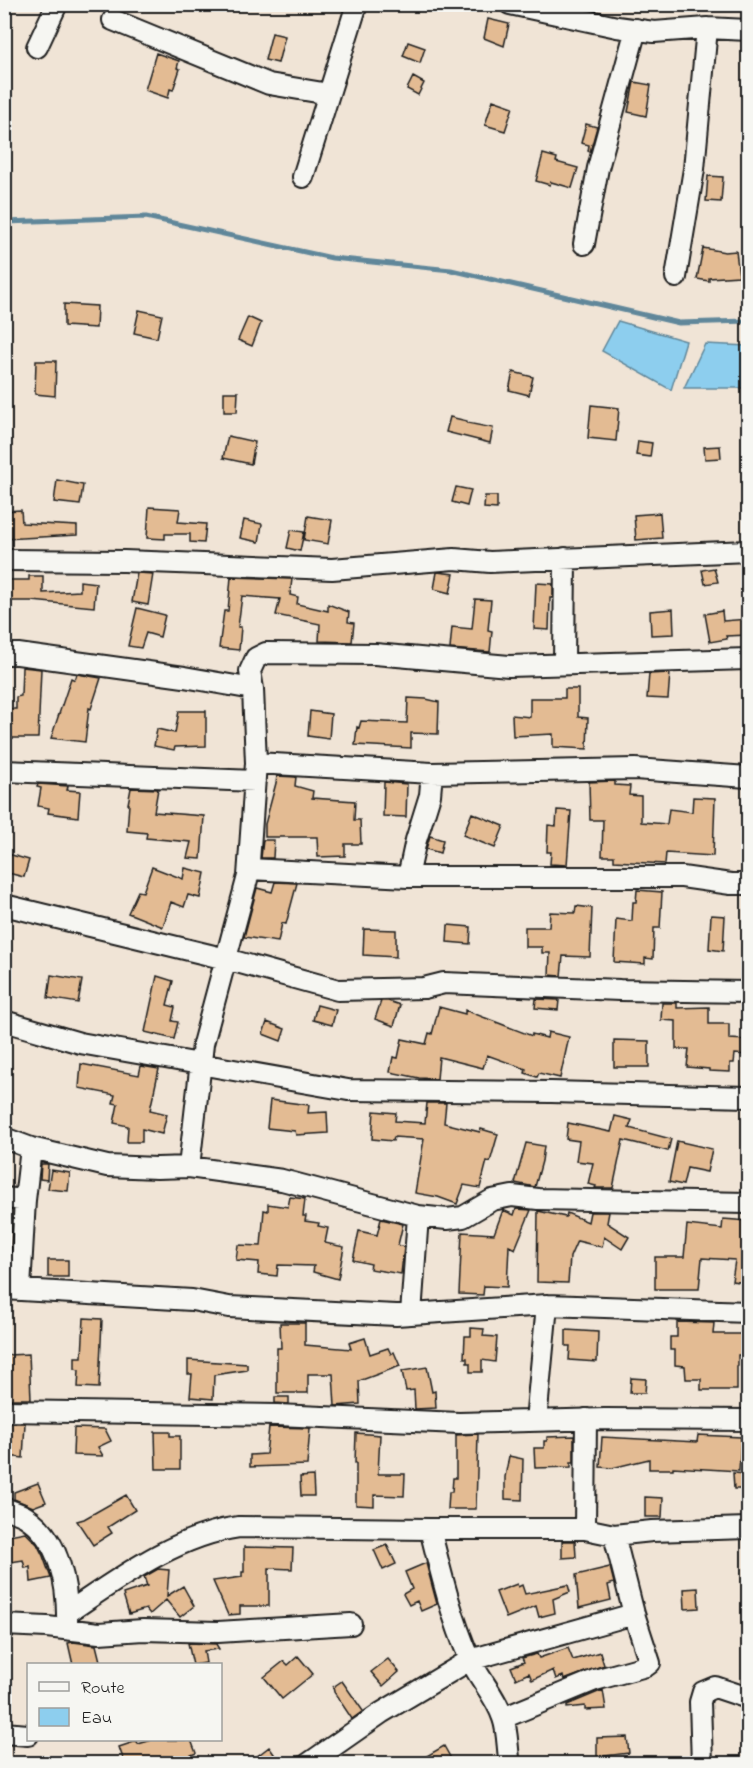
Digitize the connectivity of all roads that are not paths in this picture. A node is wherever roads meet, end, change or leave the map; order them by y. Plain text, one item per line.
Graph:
1 (57, 4) edge
2 (357, 4) edge
3 (510, 4) edge
4 (113, 20) dead end
5 (707, 28) junction
6 (636, 29) junction
7 (748, 30) edge
8 (37, 47) dead end
9 (329, 94) junction
10 (303, 177) dead end
11 (584, 244) dead end
12 (676, 277) dead end
13 (748, 550) edge
14 (565, 558) junction
15 (4, 560) edge
16 (4, 654) edge
17 (748, 659) edge
18 (564, 664) junction
19 (253, 689) junction
20 (4, 771) edge
21 (256, 772) junction
22 (432, 772) junction
23 (748, 777) edge
24 (249, 869) junction
25 (408, 877) junction
26 (748, 885) edge
27 (4, 905) edge
28 (226, 958) junction
29 (748, 992) edge
30 (4, 1021) edge
31 (200, 1064) junction
32 (748, 1097) edge
33 (4, 1138) edge
34 (31, 1148) junction
35 (189, 1167) junction
36 (4, 1198) edge
37 (25, 1200) junction
38 (748, 1203) edge
39 (418, 1216) junction
40 (12, 1289) edge
41 (547, 1305) junction
42 (748, 1312) edge
43 (411, 1314) junction
44 (4, 1411) edge
45 (586, 1419) junction
46 (748, 1420) edge
47 (536, 1421) junction
48 (4, 1508) edge
49 (748, 1528) edge
50 (430, 1529) junction
51 (585, 1529) junction
52 (614, 1535) junction
53 (634, 1614) junction
54 (67, 1621) junction
55 (351, 1624) dead end
56 (4, 1625) edge
57 (470, 1660) junction
58 (748, 1698) edge
59 (503, 1718) junction
60 (4, 1733) edge
61 (27, 1735) edge
62 (505, 1761) edge
63 (308, 1764) edge
64 (702, 1764) edge

1 - 8 street
2 - 9 street
3 - 6 street
4 - 9 street
5 - 6 street
5 - 7 street
5 - 12 street
6 - 11 street
9 - 10 street
13 - 14 street
14 - 15 street
14 - 18 street
16 - 19 street
17 - 18 street
18 - 19 street
19 - 21 street
20 - 21 street
21 - 22 street
21 - 24 street
22 - 23 street
22 - 25 street
24 - 25 street
24 - 28 street
25 - 26 street
27 - 28 street
28 - 29 street
28 - 31 street
30 - 31 street
31 - 32 street
31 - 35 street
33 - 34 street
34 - 35 street
34 - 37 street
35 - 39 street
36 - 37 street
37 - 40 street
38 - 39 street
39 - 43 street
40 - 43 street
41 - 42 street
41 - 43 street
41 - 47 street
44 - 47 street
45 - 46 street
45 - 47 street
45 - 51 street
48 - 54 street
49 - 52 street
50 - 51 street
50 - 54 street
50 - 57 street
51 - 52 street
52 - 53 street
53 - 57 street
53 - 59 street
54 - 55 street
54 - 56 street
57 - 59 street
57 - 63 street
58 - 64 street
59 - 62 street
60 - 61 street

